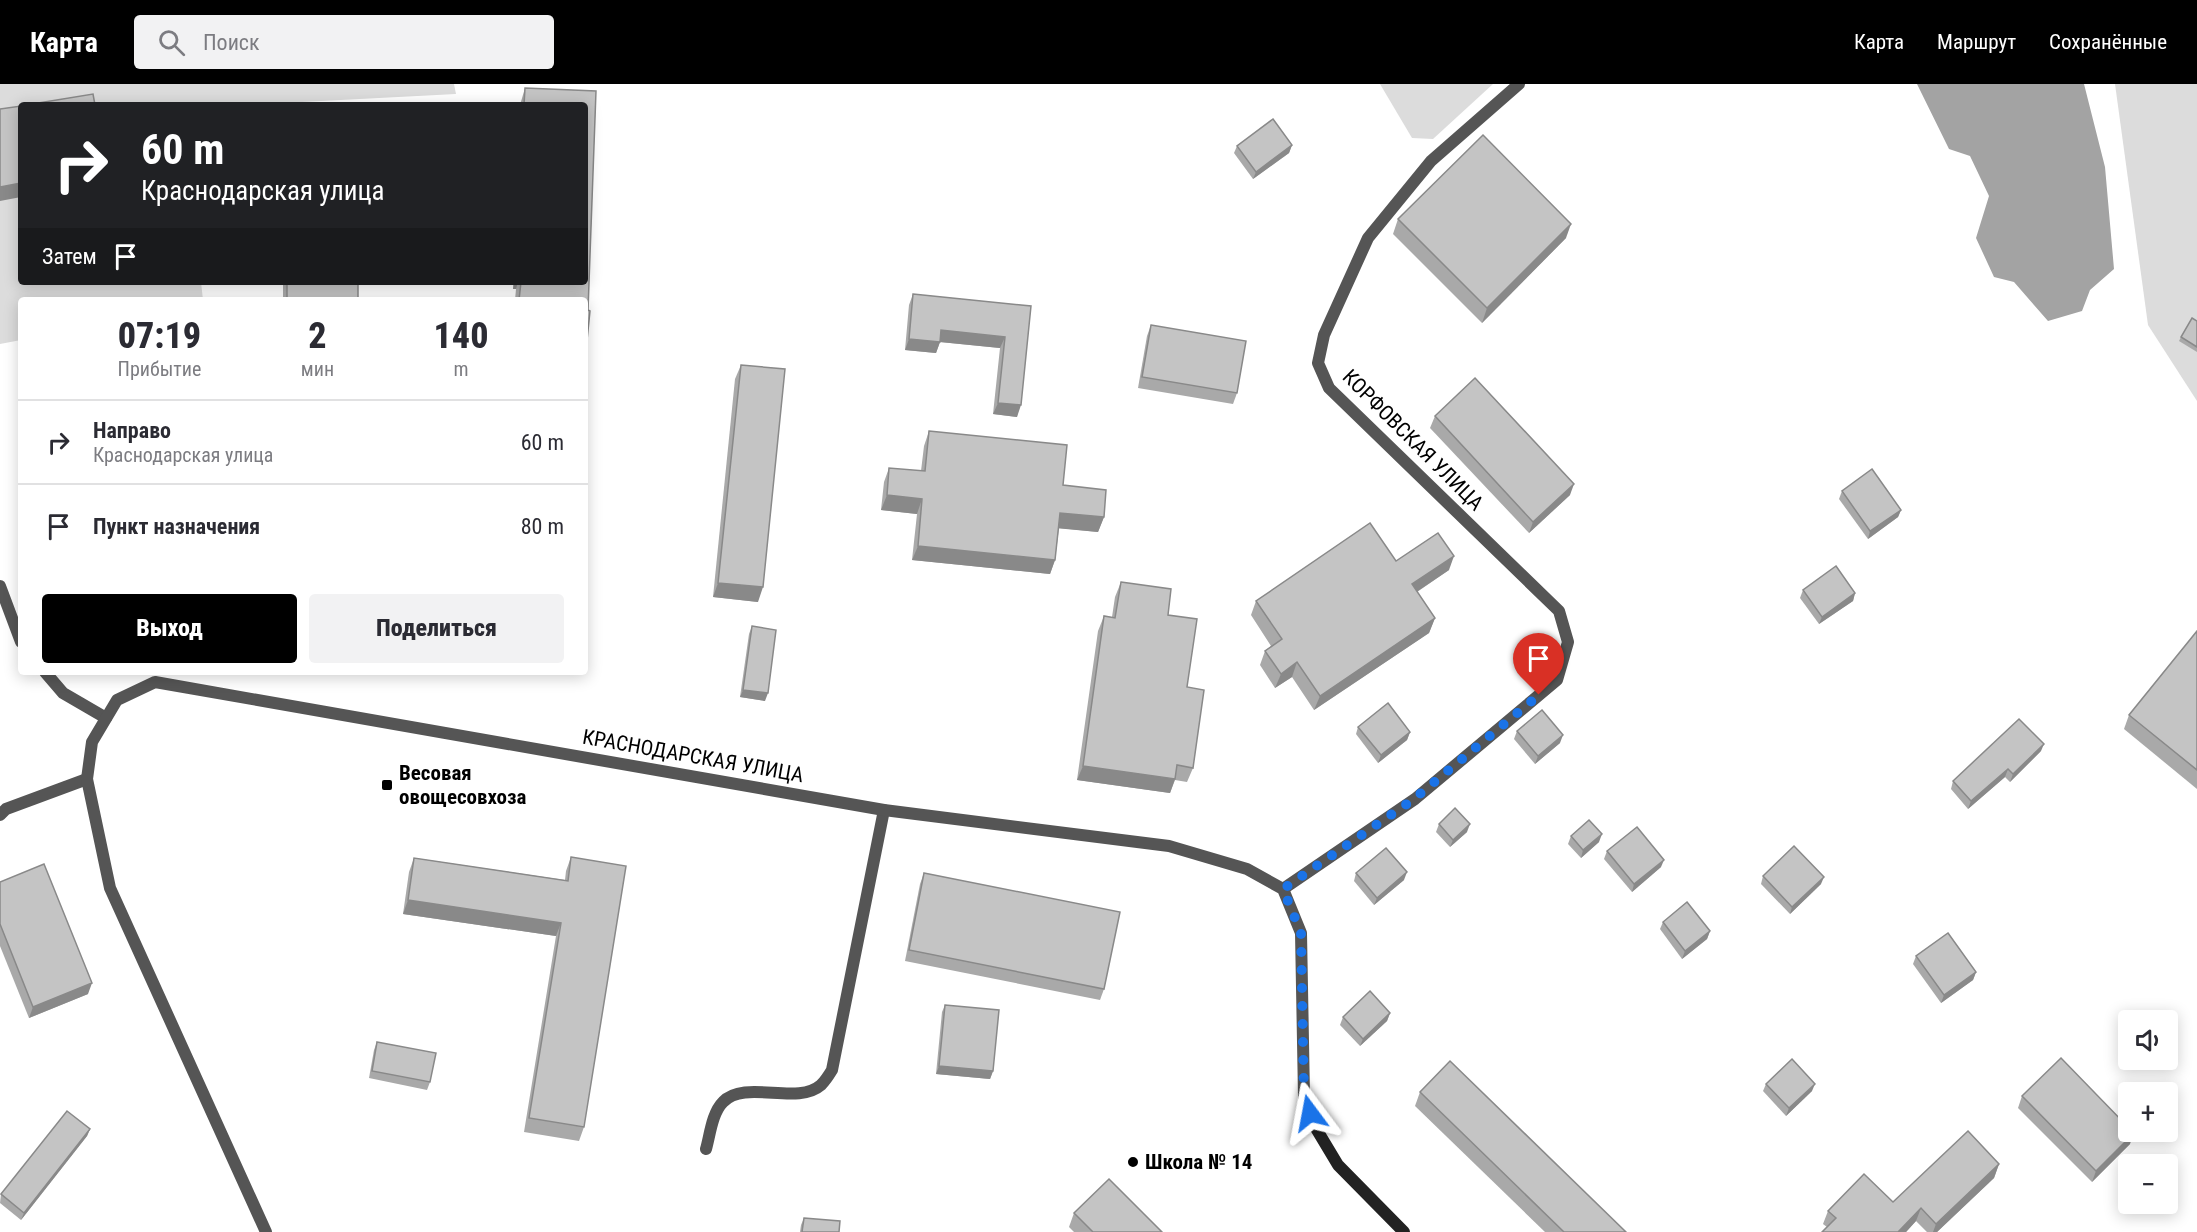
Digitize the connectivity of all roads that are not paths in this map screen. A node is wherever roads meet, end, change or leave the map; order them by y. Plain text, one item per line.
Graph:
1 (1519, 84) edge
2 (0, 586) edge
3 (18, 634) edge
4 (48, 675) edge
5 (106, 718) junction
6 (87, 779) junction
7 (884, 810) junction
8 (0, 815) edge
9 (1283, 889) junction
10 (1304, 1096) joint
11 (706, 1149) dead end
12 (266, 1232) edge
13 (1404, 1232) edge

1 - 9 street, КОРФОВСКАЯ УЛИЦА
2 - 3 street
4 - 5 street
5 - 6 street, КРАСНОДАРСКАЯ УЛИЦА
5 - 7 street, КРАСНОДАРСКАЯ УЛИЦА
6 - 8 street
6 - 12 street, КРАСНОДАРСКАЯ УЛИЦА
7 - 9 street, КРАСНОДАРСКАЯ УЛИЦА
7 - 11 street
9 - 10 street
10 - 13 main road

